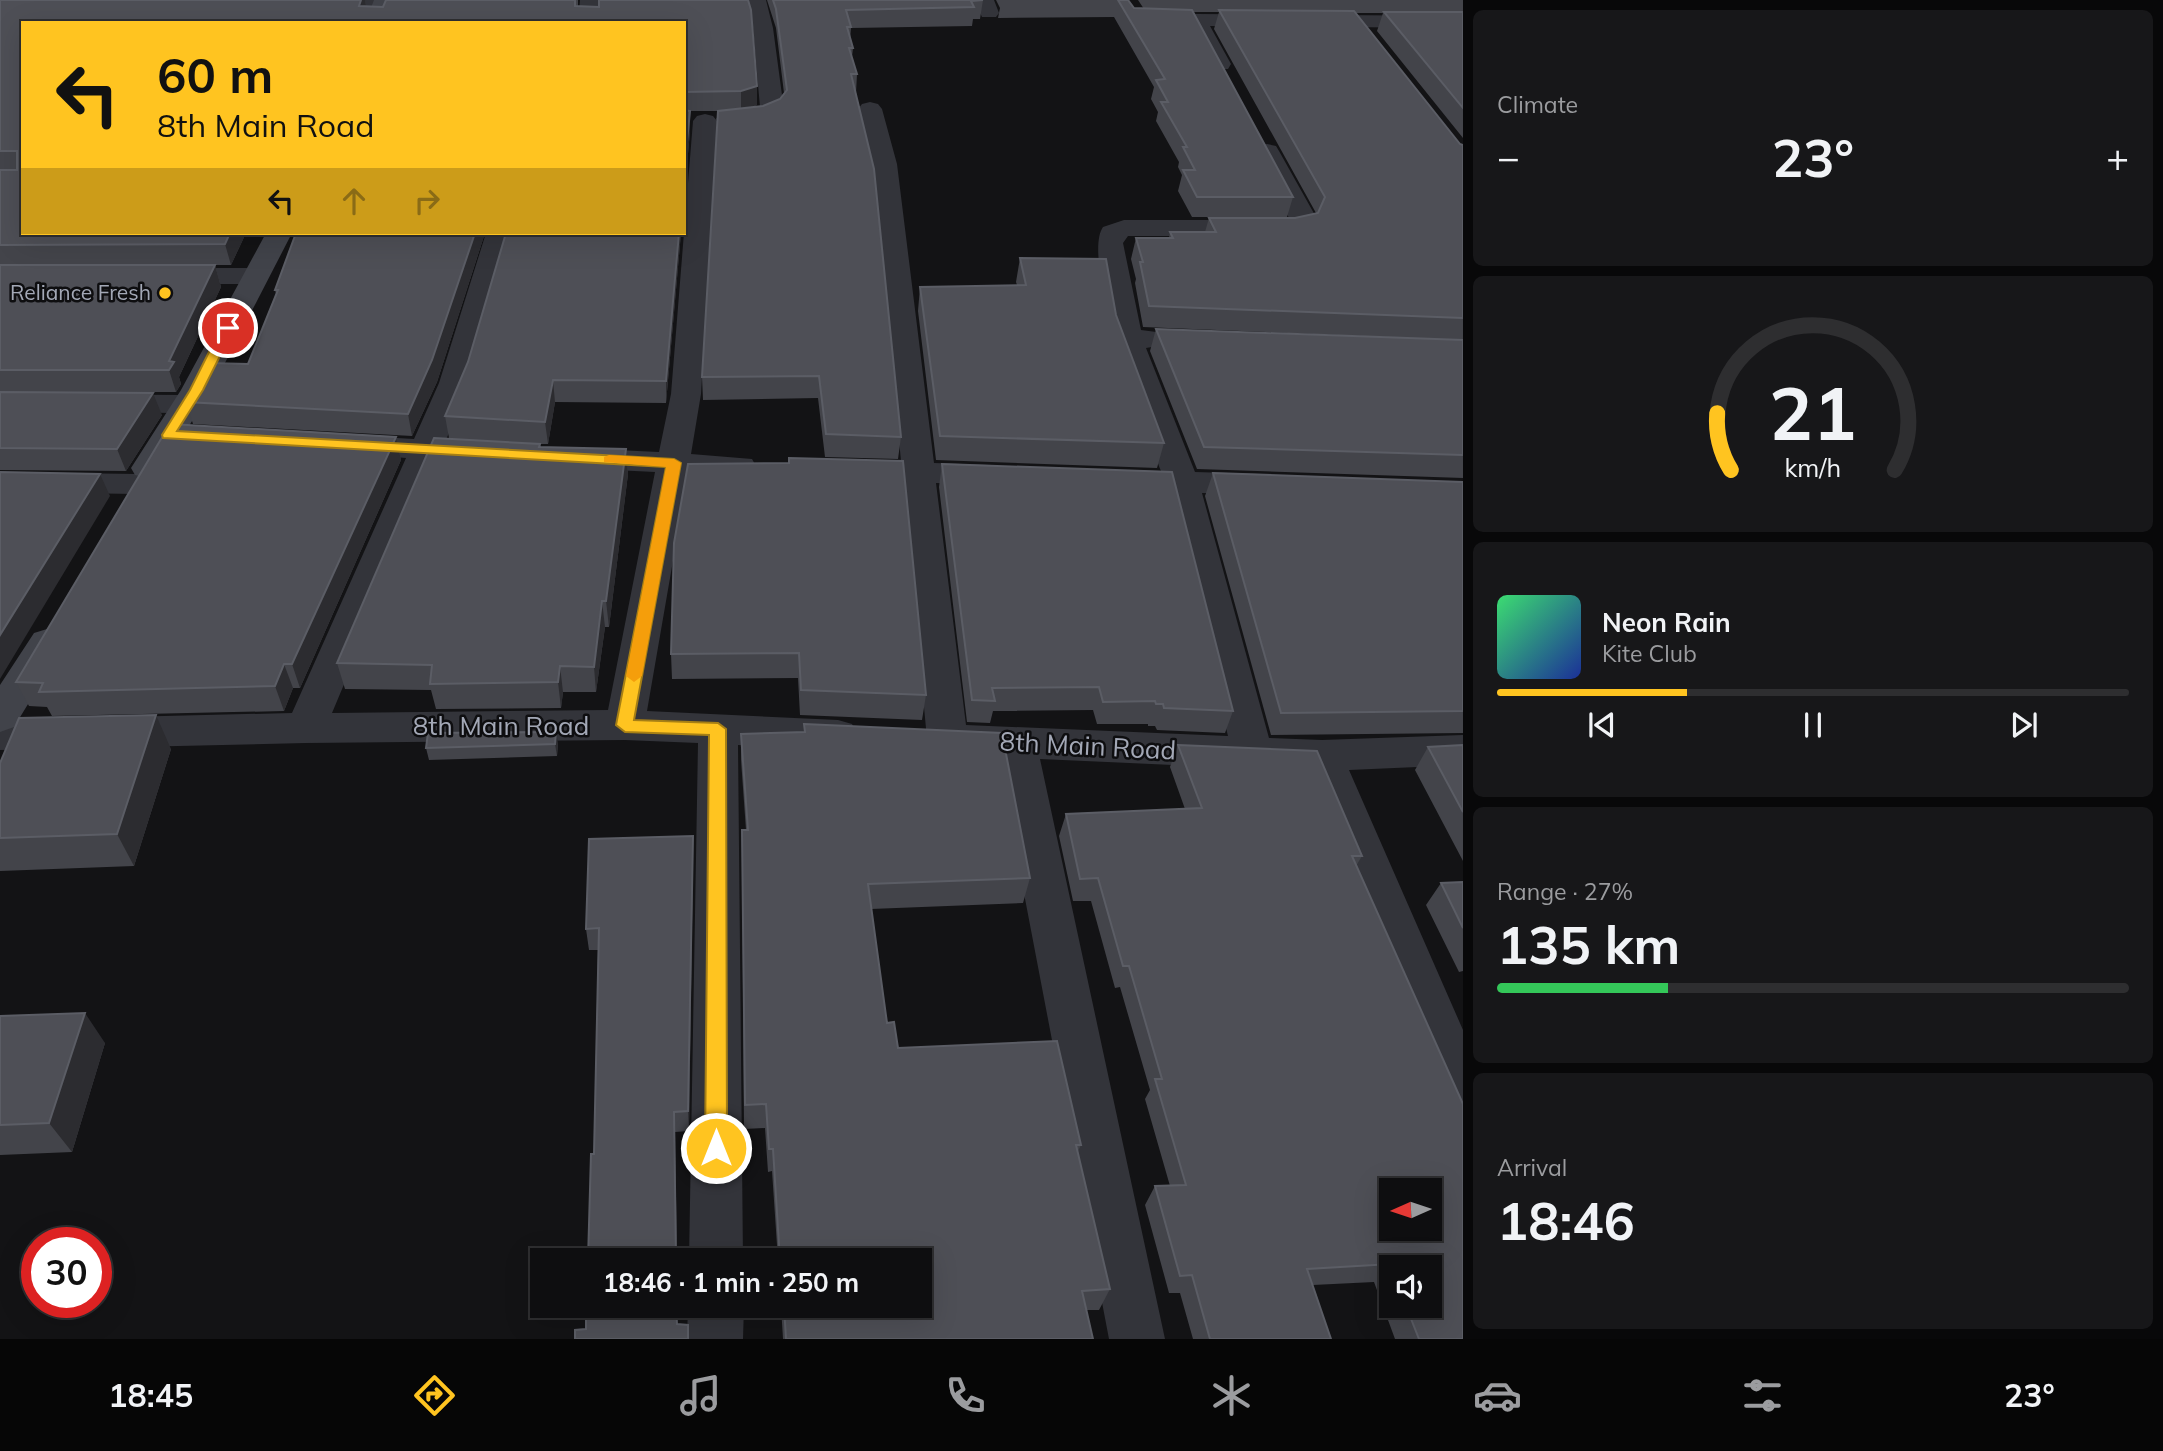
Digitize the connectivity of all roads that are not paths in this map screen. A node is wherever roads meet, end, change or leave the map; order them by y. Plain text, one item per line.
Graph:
1 (590, 0) edge
2 (756, 0) edge
3 (1287, 0) edge
4 (1440, 0) edge
5 (383, 1) edge
6 (291, 3) edge
7 (1173, 20) edge
8 (1196, 20) junction
9 (1303, 20) junction
10 (376, 21) edge
11 (588, 21) edge
12 (1356, 21) junction
13 (1462, 22) edge
14 (1373, 43) edge
15 (1230, 82) edge
16 (870, 109) dead end
17 (694, 121) edge
18 (1256, 131) edge
19 (278, 235) edge
20 (498, 235) edge
21 (144, 276) edge
22 (255, 276) junction
23 (1128, 338) junction
24 (1184, 340) edge
25 (0, 403) edge
26 (187, 404) junction
27 (168, 435) junction
28 (209, 437) edge
29 (317, 443) edge
30 (426, 449) junction
31 (674, 463) junction
32 (767, 467) edge
33 (822, 469) edge
34 (918, 472) junction
35 (1016, 476) edge
36 (1099, 479) edge
37 (0, 482) edge
38 (1182, 482) junction
39 (137, 484) junction
40 (1291, 485) edge
41 (119, 513) edge
42 (59, 621) edge
43 (13, 676) edge
44 (0, 717) edge
45 (625, 725) junction
46 (306, 728) junction
47 (718, 729) junction
48 (0, 736) edge
49 (947, 740) junction
50 (1016, 743) junction
51 (1463, 750) edge
52 (1253, 754) junction
53 (1322, 756) junction
54 (1463, 1087) edge
55 (716, 1248) edge
56 (716, 1318) edge
57 (715, 1339) edge
58 (1137, 1339) edge

1 - 11 street
2 - 17 street
3 - 9 street
4 - 13 street
5 - 6 street
5 - 10 main road
7 - 8 street
8 - 9 street
8 - 15 street
9 - 12 street
12 - 13 street
12 - 14 street
16 - 34 street
17 - 31 street
18 - 23 street
19 - 22 main road
20 - 30 street
21 - 22 street
22 - 26 main road
23 - 24 street
23 - 38 street
25 - 26 street
26 - 27 main road
27 - 28 street
27 - 39 main road
29 - 30 street
30 - 31 street
30 - 46 street
31 - 32 street
31 - 45 street
33 - 34 street
34 - 35 street
34 - 49 street
36 - 38 street
37 - 39 street
38 - 40 street
38 - 52 street
39 - 41 main road
42 - 43 main road
43 - 44 main road
45 - 46 street, 8th Main Road
45 - 47 street, 8th Main Road
46 - 48 street, 8th Main Road
47 - 49 street, 8th Main Road
47 - 55 street
49 - 50 street, 8th Main Road
50 - 52 street, 8th Main Road
50 - 58 street
51 - 53 street, 8th Main Road
52 - 53 street, 8th Main Road
53 - 54 street
56 - 57 street

